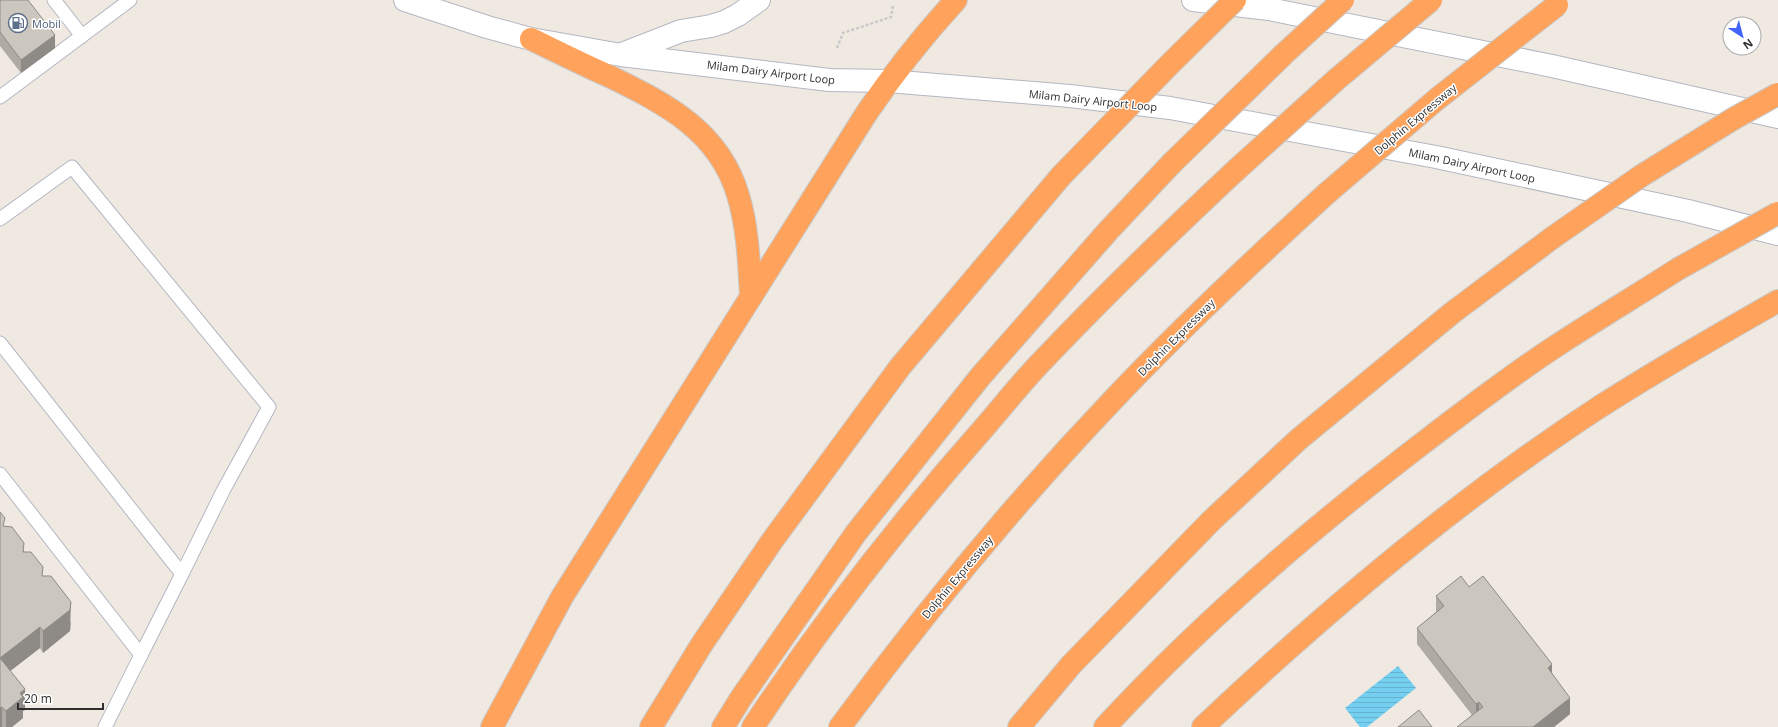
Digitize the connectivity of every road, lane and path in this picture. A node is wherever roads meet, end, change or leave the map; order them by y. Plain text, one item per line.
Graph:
1 (54, 0) edge
2 (130, 0) edge
3 (405, 0) edge
4 (759, 0) edge
5 (956, 0) edge
6 (1193, 0) edge
7 (1235, 0) edge
8 (1343, 0) edge
9 (1431, 0) edge
10 (1561, 2) edge
11 (893, 5) dead end
12 (82, 36) junction
13 (531, 39) junction
14 (837, 48) dead end
15 (621, 54) junction
16 (888, 81) junction
17 (1778, 94) edge
18 (0, 97) edge
19 (1778, 118) edge
20 (1778, 213) edge
21 (0, 219) edge
22 (1778, 234) edge
23 (751, 297) junction
24 (1778, 301) edge
25 (0, 343) edge
26 (0, 474) edge
27 (182, 574) junction
28 (141, 655) junction
29 (105, 727) edge
30 (492, 727) edge
31 (651, 727) edge
32 (723, 727) edge
33 (753, 727) edge
34 (840, 727) edge
35 (1019, 727) edge
36 (1105, 727) edge
37 (1203, 727) edge

1 - 12 lane
2 - 12 lane
3 - 13 main road, Milam Dairy Airport Loop
4 - 15 main road
5 - 16 highway
6 - 19 main road
7 - 31 highway, bridge
8 - 32 highway, bridge
9 - 33 highway, bridge
10 - 34 highway, Dolphin Expressway, bridge
11 - 14 path
12 - 18 lane
13 - 15 main road, Milam Dairy Airport Loop
13 - 23 highway
15 - 16 main road, Milam Dairy Airport Loop
16 - 22 main road, Milam Dairy Airport Loop
16 - 23 highway
17 - 35 highway, bridge
20 - 36 highway, bridge
21 - 27 lane
23 - 30 highway
24 - 37 highway
25 - 27 lane
26 - 28 lane
27 - 28 lane
28 - 29 lane

